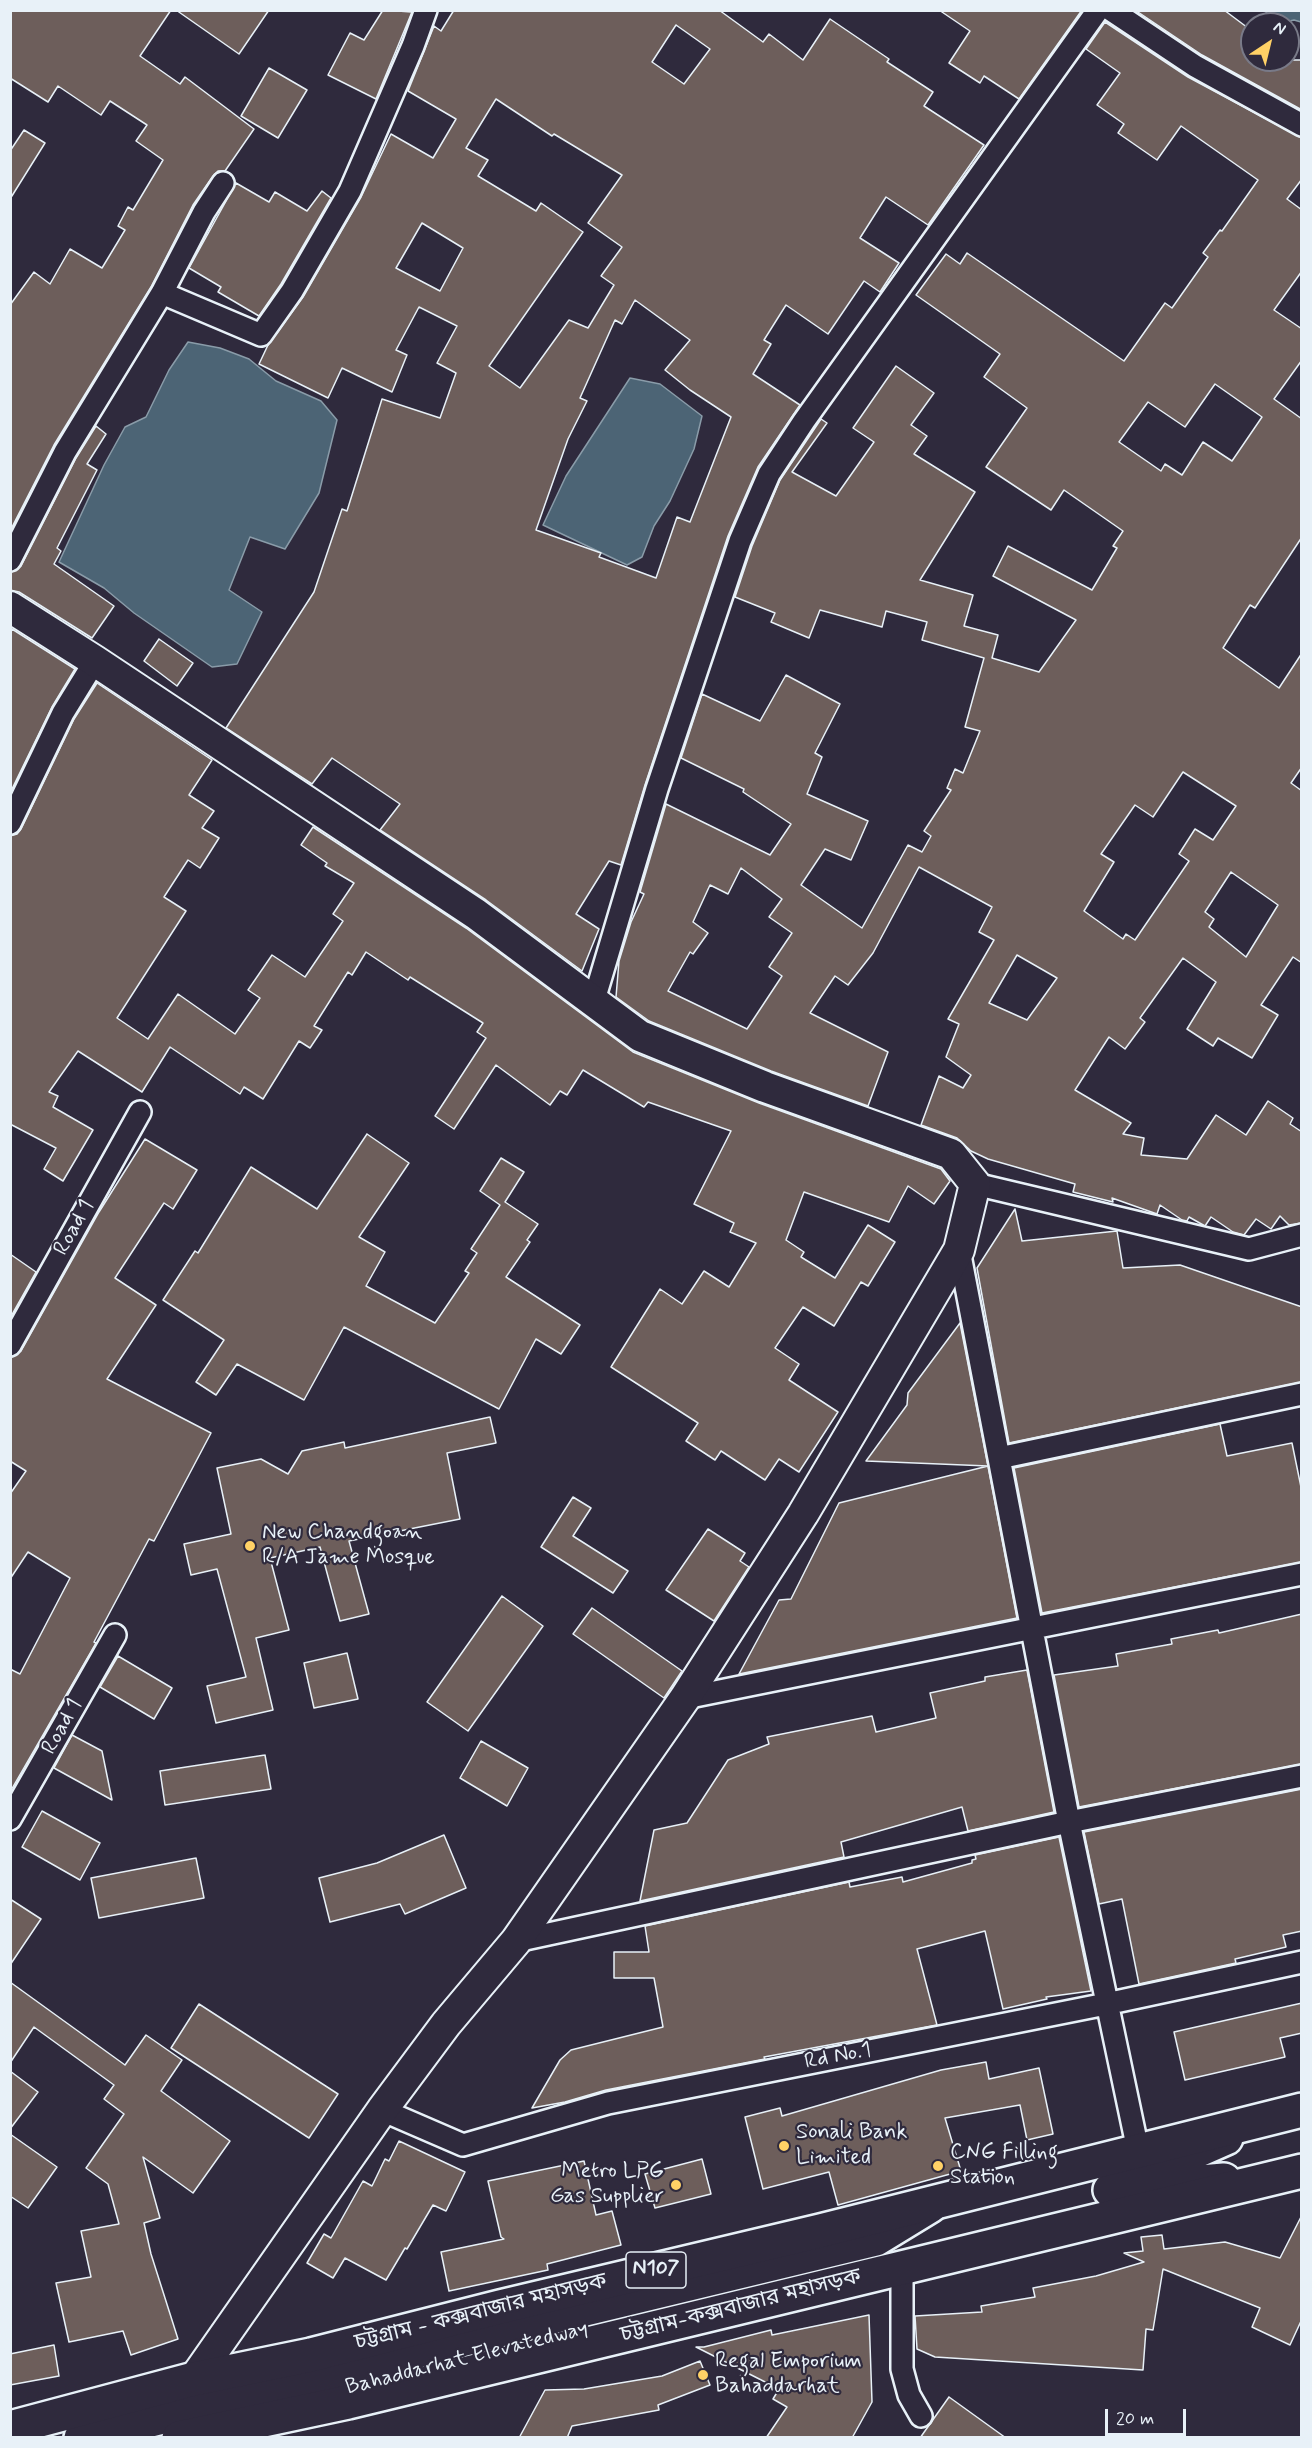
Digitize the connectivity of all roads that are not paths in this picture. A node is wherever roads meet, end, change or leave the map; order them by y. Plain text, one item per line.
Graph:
1 (426, 10) edge
2 (1098, 10) edge
3 (1111, 10) edge
4 (1302, 125) edge
5 (223, 183) dead end
6 (162, 293) junction
7 (10, 560) edge
8 (10, 607) edge
9 (95, 661) junction
10 (10, 823) edge
11 (594, 1000) junction
12 (140, 1112) dead end
13 (975, 1184) junction
14 (1302, 1235) edge
15 (959, 1250) junction
16 (10, 1345) edge
17 (1302, 1394) edge
18 (999, 1458) junction
19 (1302, 1574) edge
20 (1032, 1628) junction
21 (115, 1635) dead end
22 (685, 1698) junction
23 (1302, 1776) edge
24 (10, 1820) edge
25 (1069, 1822) junction
26 (516, 1941) junction
27 (1302, 1962) edge
28 (1106, 2004) junction
29 (382, 2110) junction
30 (1302, 2110) edge
31 (1269, 2119) junction
32 (1138, 2150) junction
33 (1295, 2172) edge
34 (939, 2200) junction
35 (962, 2253) junction
36 (902, 2267) junction
37 (194, 2379) junction
38 (921, 2416) dead end
39 (10, 2428) edge
40 (81, 2438) edge
41 (150, 2438) edge
42 (179, 2438) edge

1 - 6 street
2 - 11 street
3 - 4 street
5 - 6 street
6 - 7 street
8 - 9 street
9 - 10 street
9 - 11 street
11 - 13 street
12 - 16 street, Road 1
13 - 14 street
13 - 15 street
15 - 18 street
15 - 22 street
17 - 18 street
18 - 20 street
19 - 20 street
20 - 22 street
20 - 25 street
21 - 24 street, Road 1
22 - 26 street
23 - 25 street
25 - 26 street
25 - 28 street
26 - 29 street
27 - 28 street, Rd No.1
28 - 29 street, Rd No.1
28 - 32 street
29 - 37 street
30 - 31 main road, চট্টগ্রাম - কক্সবাজার মহাসড়ক / N107
31 - 32 main road, চট্টগ্রাম - কক্সবাজার মহাসড়ক / N107
31 - 33 main road
32 - 34 main road, চট্টগ্রাম - কক্সবাজার মহাসড়ক / N107
33 - 35 main road, চট্টগ্রাম-কক্সবাজার মহাসড়ক / N107
34 - 37 main road, চট্টগ্রাম - কক্সবাজার মহাসড়ক / N107
34 - 40 main road, Bahaddarhat Elevatedway
35 - 36 main road, চট্টগ্রাম-কক্সবাজার মহাসড়ক / N107
35 - 41 main road, Bahaddarhat Elevatedway
36 - 38 street
36 - 42 main road, চট্টগ্রাম-কক্সবাজার মহাসড়ক / N107
37 - 39 main road, চট্টগ্রাম - কক্সবাজার মহাসড়ক / N107

